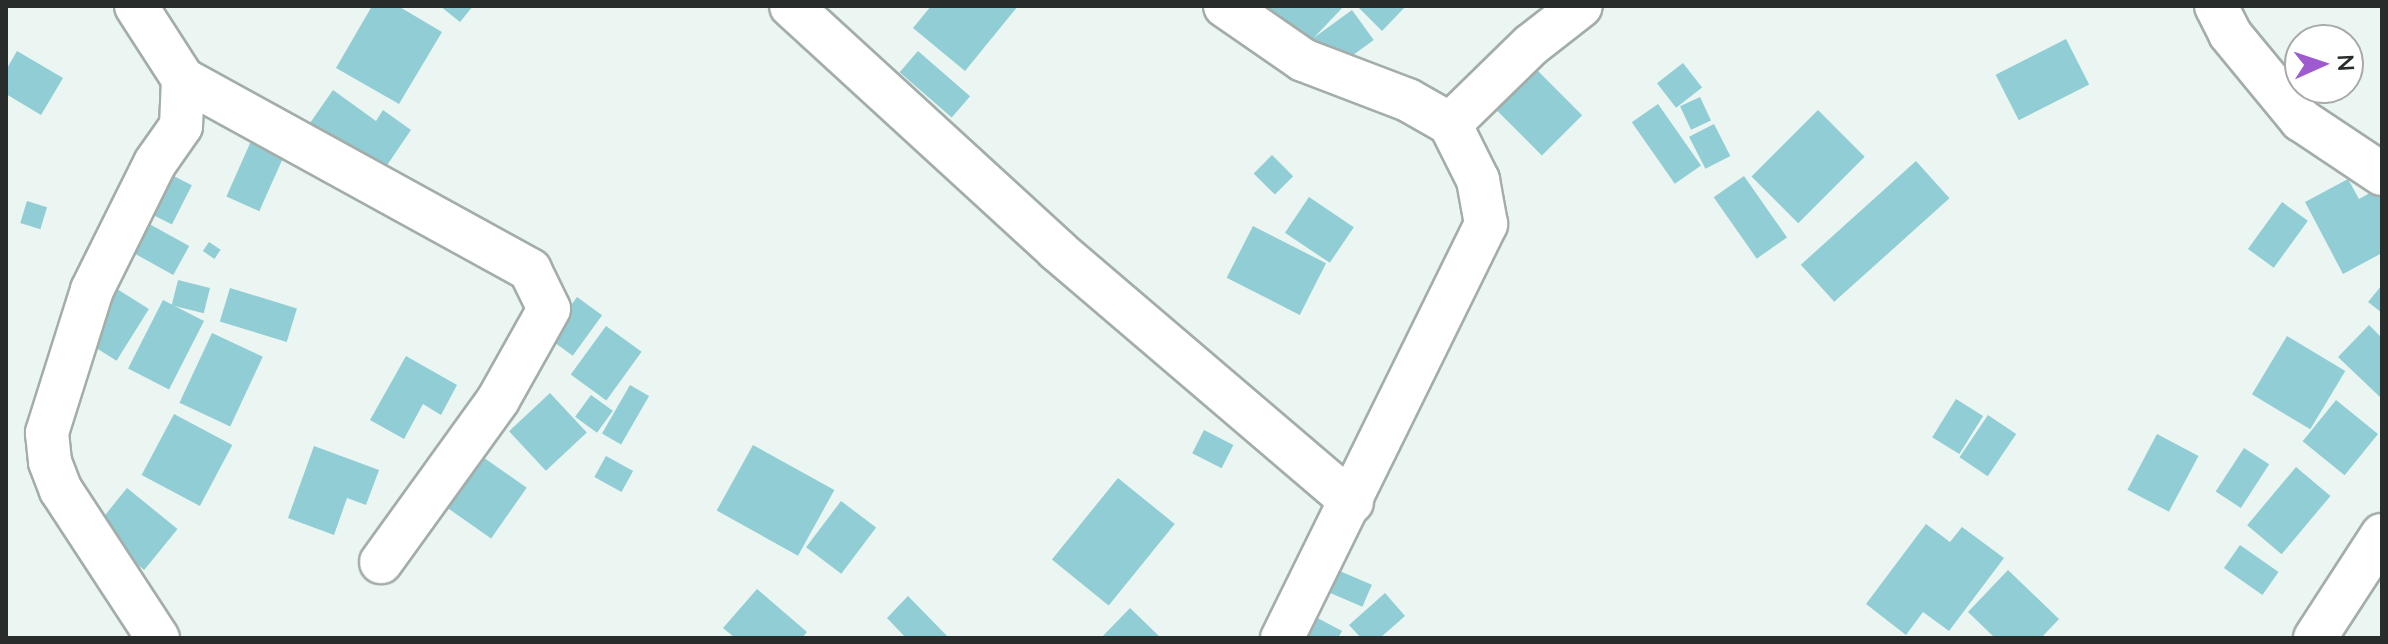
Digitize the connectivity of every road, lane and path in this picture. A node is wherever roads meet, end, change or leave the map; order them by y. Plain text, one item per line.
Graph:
1 (136, 6) edge
2 (791, 6) edge
3 (1225, 6) edge
4 (1581, 6) edge
5 (2216, 6) edge
6 (183, 79) junction
7 (1450, 124) junction
8 (2382, 174) edge
9 (1352, 502) junction
10 (2382, 535) edge
11 (381, 562) dead end
12 (158, 638) edge
13 (1282, 638) edge
14 (2315, 638) edge

1 - 6 street
2 - 9 street
3 - 7 street
4 - 7 street
5 - 8 street
6 - 11 street
6 - 12 street
7 - 9 street
9 - 13 street
10 - 14 street

